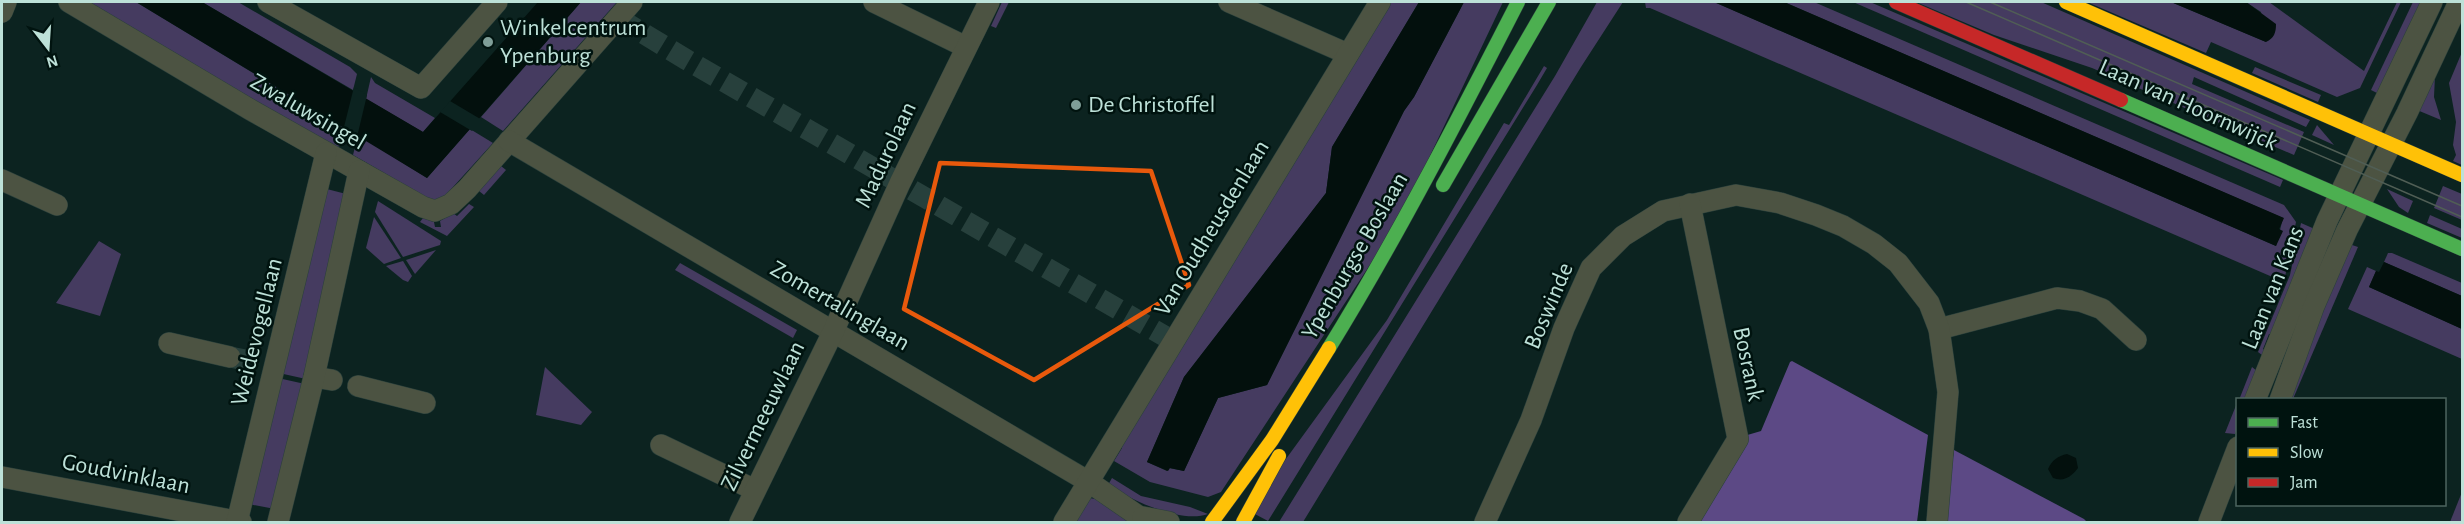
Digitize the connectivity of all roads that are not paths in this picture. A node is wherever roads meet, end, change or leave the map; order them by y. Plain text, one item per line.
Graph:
1 (6, 2) edge
2 (69, 2) edge
3 (268, 2) edge
4 (497, 2) edge
5 (632, 2) edge
6 (874, 2) edge
7 (989, 2) edge
8 (1229, 2) edge
9 (1380, 2) edge
10 (1518, 2) edge
11 (1549, 2) edge
12 (1896, 2) edge
13 (2066, 2) edge
14 (2432, 2) edge
15 (2459, 2) edge
16 (2, 12) edge
17 (966, 47) junction
18 (1348, 54) junction
19 (2370, 133) junction
20 (509, 141) junction
21 (2391, 142) junction
22 (326, 153) junction
23 (359, 171) junction
24 (2463, 175) edge
25 (2, 180) edge
26 (1436, 196) dead end
27 (2340, 196) junction
28 (1690, 204) junction
29 (2360, 204) junction
30 (57, 205) dead end
31 (2463, 249) edge
32 (1387, 278) dead end
33 (1939, 329) junction
34 (833, 332) junction
35 (2136, 340) dead end
36 (169, 344) dead end
37 (230, 357) tunnel mouth
38 (358, 387) dead end
39 (2255, 398) edge
40 (2280, 398) edge
41 (425, 403) dead end
42 (662, 445) dead end
43 (2233, 465) edge
44 (2, 477) edge
45 (1089, 482) junction
46 (756, 490) junction
47 (1145, 520) edge
48 (238, 522) edge
49 (278, 522) edge
50 (740, 522) edge
51 (1064, 522) edge
52 (1169, 522) edge
53 (1212, 522) edge
54 (1243, 522) edge
55 (1485, 522) edge
56 (1688, 522) edge
57 (1937, 522) edge
58 (2209, 522) edge

1 - 16 street
2 - 22 street, Zwaluwsingel
3 - 4 street
5 - 20 street
6 - 17 street
7 - 17 street, Madurolaan
8 - 18 street
9 - 18 street, Van Oudheusdenlaan
10 - 53 main road, Ypenburgse Boslaan
11 - 26 main road, Ypenburgse Boslaan
12 - 27 main road, Laan van Hoornwijck
13 - 19 main road, Laan van Hoornwijck
14 - 19 street, Laan van Kans
15 - 21 street, Laan van Kans
17 - 34 street, Madurolaan
18 - 45 street, Van Oudheusdenlaan
19 - 21 main road, Laan van Hoornwijck
19 - 27 street, Laan van Kans
20 - 23 street, Zwaluwsingel
20 - 34 street, Zomertalinglaan
21 - 24 main road, Laan van Hoornwijck
21 - 29 street, Laan van Kans
22 - 23 street, Zwaluwsingel
22 - 48 street, Weidevogellaan
23 - 49 street
25 - 30 street
27 - 29 main road, Laan van Hoornwijck
27 - 39 street, Laan van Kans
28 - 33 street, Boswinde
28 - 55 street, Boswinde
28 - 56 street, Bosrank
29 - 31 main road, Laan van Hoornwijck
29 - 40 street, Laan van Kans
32 - 54 main road, Ypenburgse Boslaan
33 - 35 street
33 - 57 street, Boswinde
34 - 45 street, Zomertalinglaan
34 - 46 street, Zilvermeeuwlaan
36 - 37 street
38 - 41 street
42 - 46 street
43 - 58 street
44 - 48 street, Goudvinklaan
45 - 47 street, Zomertalinglaan
45 - 51 street, Van Oudheusdenlaan
46 - 50 street, Zilvermeeuwlaan
47 - 52 street, Zomertalinglaan

